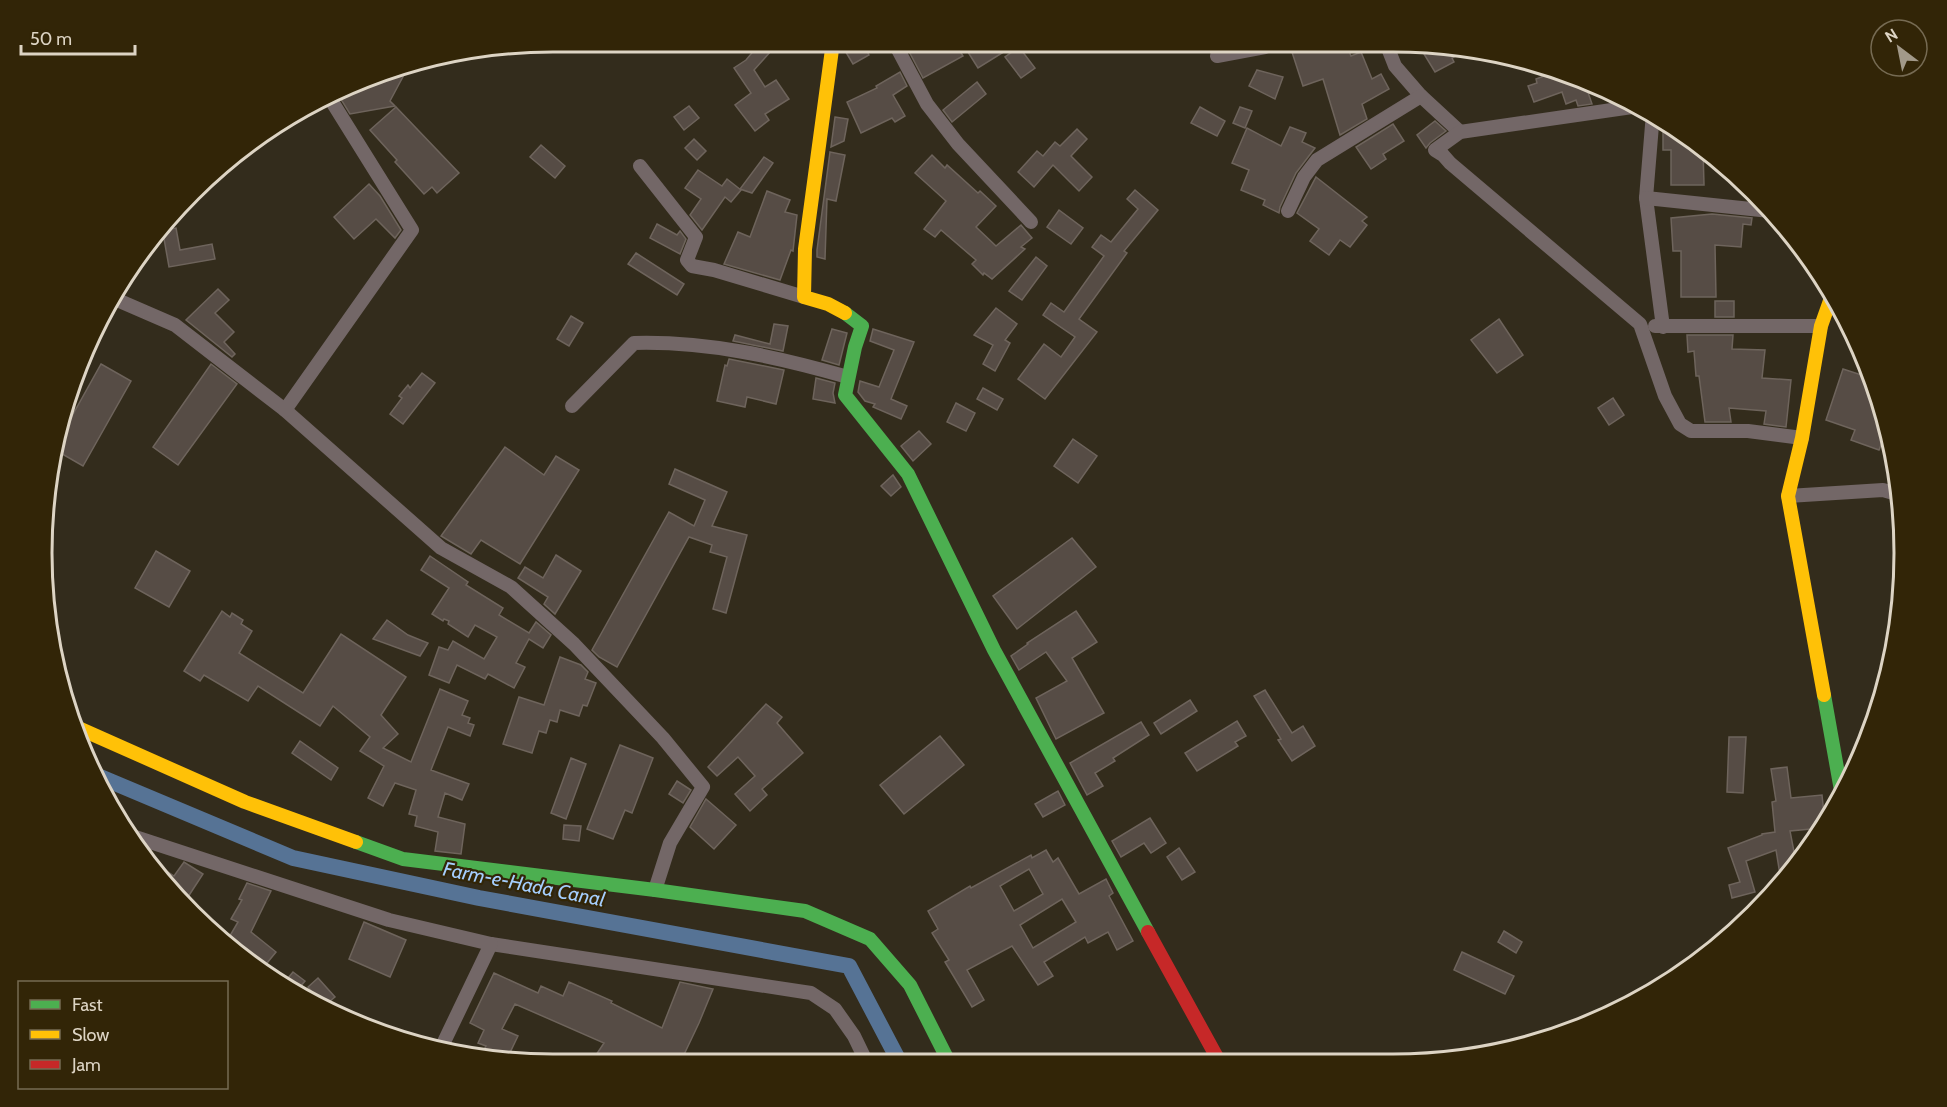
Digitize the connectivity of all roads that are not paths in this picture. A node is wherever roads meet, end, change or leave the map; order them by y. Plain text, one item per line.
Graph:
1 (832, 52) edge
2 (899, 52) edge
3 (1238, 52) edge
4 (1390, 52) edge
5 (1217, 56) dead end
6 (1421, 96) junction
7 (333, 103) edge
8 (1623, 108) edge
9 (1652, 125) edge
10 (1460, 132) junction
11 (640, 166) dead end
12 (1646, 198) junction
13 (1758, 210) edge
14 (1288, 211) dead end
15 (1031, 222) dead end
16 (804, 297) junction
17 (121, 302) edge
18 (1828, 305) edge
19 (1640, 324) junction
20 (1821, 326) junction
21 (1663, 327) junction
22 (848, 376) junction
23 (572, 406) dead end
24 (285, 410) junction
25 (1802, 438) junction
26 (1890, 492) edge
27 (1788, 496) junction
28 (85, 731) edge
29 (1839, 782) edge
30 (142, 839) edge
31 (655, 890) junction
32 (491, 944) junction
33 (444, 1042) edge
34 (863, 1054) edge
35 (945, 1054) edge
36 (1215, 1054) edge

1 - 16 street
2 - 15 street
3 - 5 street
4 - 6 street
6 - 10 street
6 - 14 street
7 - 24 street
8 - 10 street
9 - 12 street
10 - 19 street
11 - 16 street
12 - 13 street
12 - 21 street
16 - 22 street
17 - 24 street
18 - 20 street
19 - 21 street
19 - 25 street
20 - 21 street
20 - 25 street
22 - 23 street
22 - 36 street
24 - 31 street
25 - 27 street
26 - 27 street
27 - 29 street
28 - 31 street
30 - 32 street
31 - 35 street
32 - 33 street
32 - 34 street

